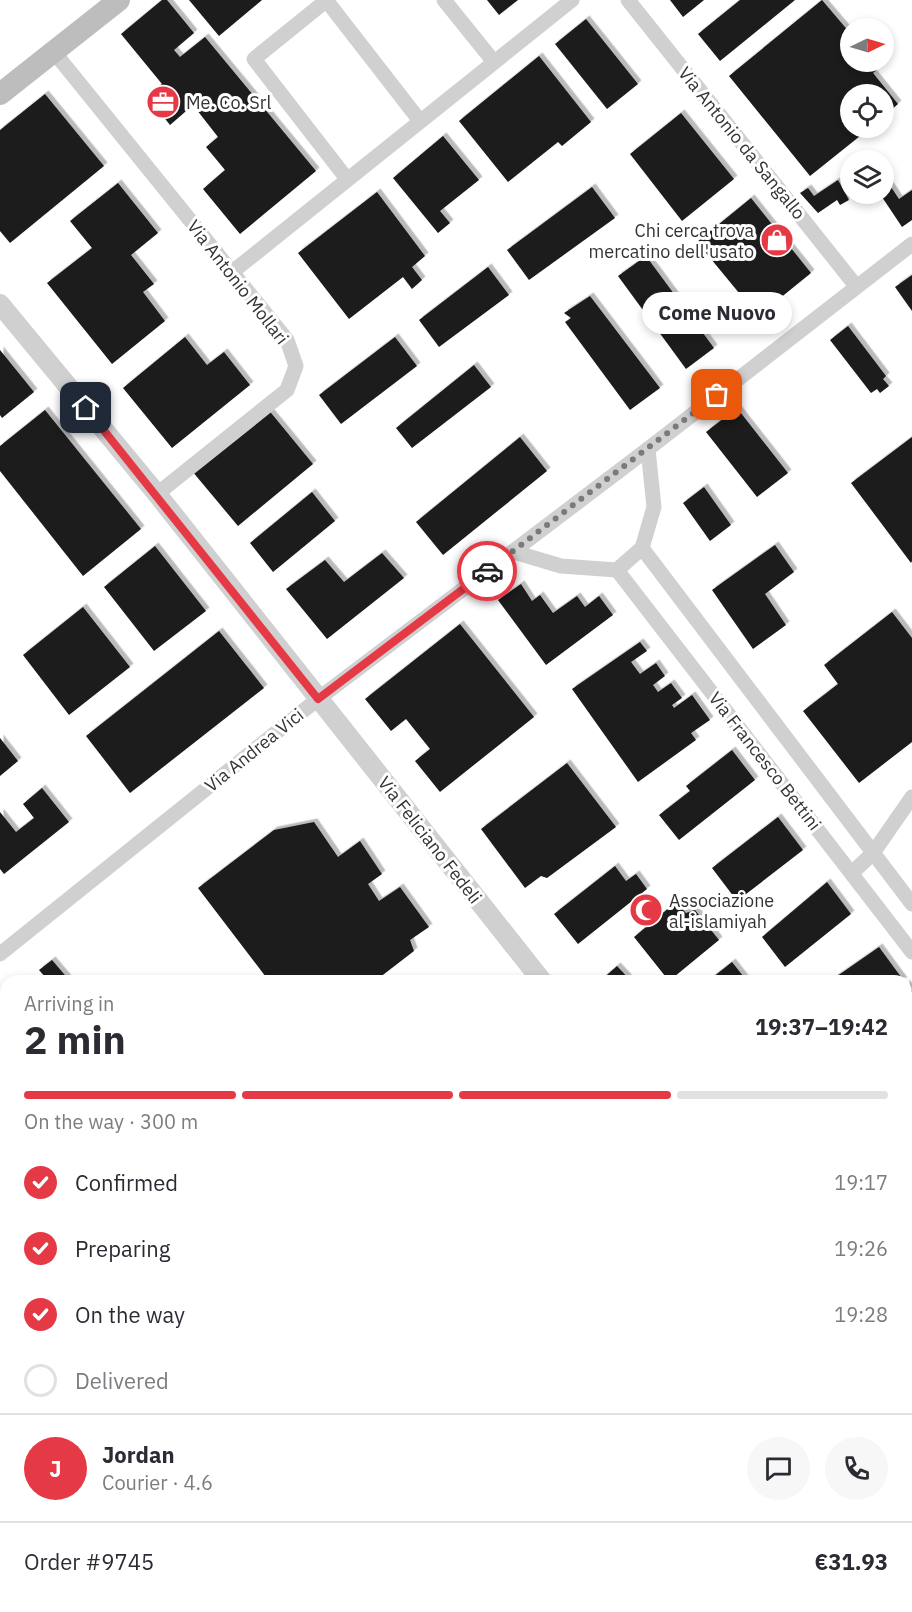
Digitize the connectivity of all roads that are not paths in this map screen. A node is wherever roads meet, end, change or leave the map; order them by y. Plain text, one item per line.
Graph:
1 (119, 0) edge
2 (326, 0) edge
3 (444, 0) edge
4 (572, 0) edge
5 (628, 0) edge
6 (54, 52) junction
7 (494, 62) junction
8 (0, 94) edge
9 (420, 121) junction
10 (347, 179) junction
11 (912, 244) edge
12 (231, 273) junction
13 (856, 286) junction
14 (0, 304) edge
15 (648, 450) junction
16 (157, 494) junction
17 (642, 548) junction
18 (513, 552) junction
19 (617, 570) junction
20 (318, 699) junction
21 (912, 797) edge
22 (873, 853) junction
23 (852, 873) junction
24 (912, 879) edge
25 (894, 880) junction
26 (912, 904) edge
27 (912, 952) edge
28 (0, 954) edge
29 (537, 975) edge

1 - 6 main road
2 - 9 street
2 - 10 street
3 - 7 street
4 - 7 street
5 - 13 street, Via Antonio da Sangallo
6 - 8 main road
6 - 12 street, Via Antonio Mollari
7 - 9 street
9 - 10 street
10 - 12 street
11 - 13 street, Via Andrea Vici
12 - 16 street, Via Antonio Mollari
13 - 15 street, Via Andrea Vici
14 - 16 street
15 - 17 street
15 - 18 street, Via Andrea Vici
16 - 20 street
17 - 19 street
17 - 22 street, Via Francesco Bettini
18 - 19 street
18 - 20 street, Via Andrea Vici
19 - 23 street, Via Francesco Bettini
20 - 28 street, Via Andrea Vici
20 - 29 street, Via Feliciano Fedeli
21 - 22 street
22 - 23 street
22 - 25 street, Via Francesco Bettini
23 - 27 street, Via Francesco Bettini
24 - 25 street
25 - 26 street, Via Francesco Bettini

